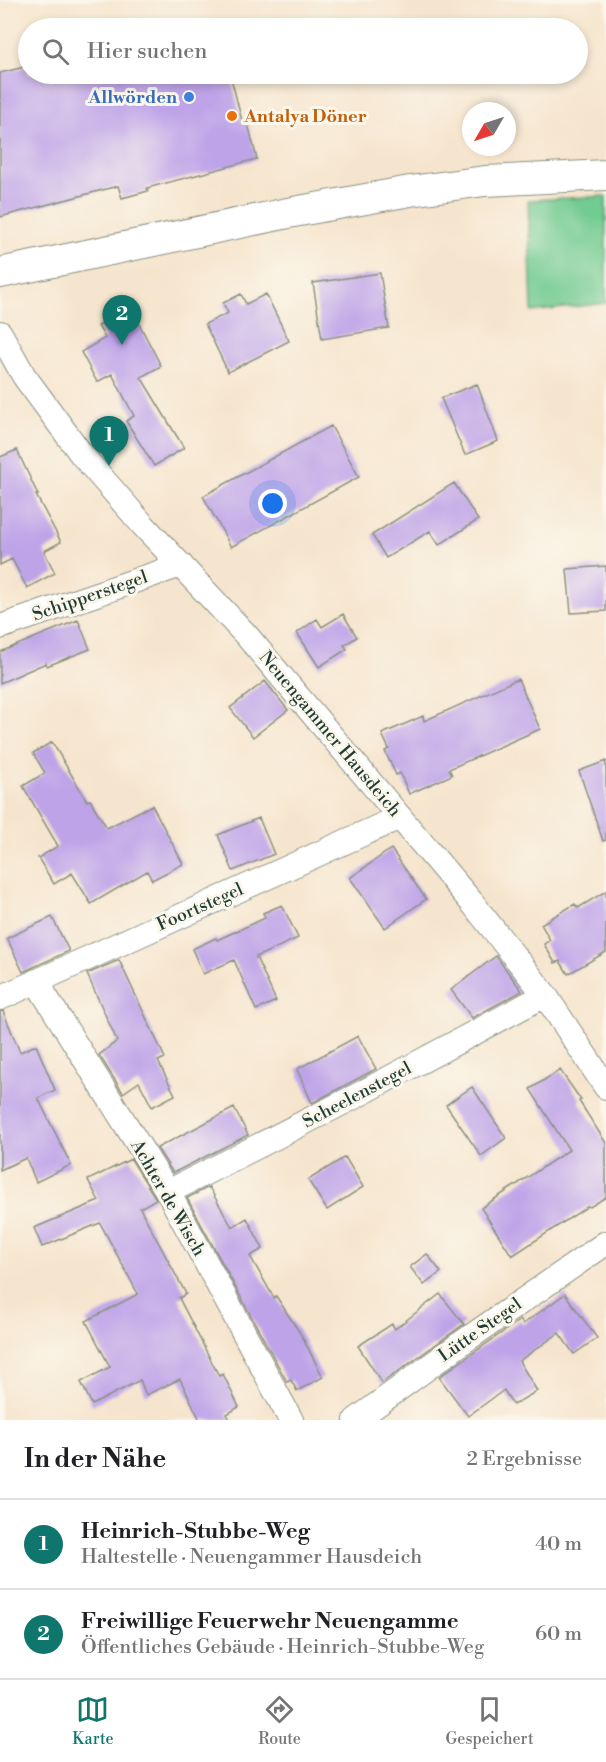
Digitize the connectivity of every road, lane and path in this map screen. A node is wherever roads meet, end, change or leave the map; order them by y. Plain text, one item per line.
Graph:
1 (606, 175) edge
2 (0, 273) edge
3 (0, 333) edge
4 (180, 565) junction
5 (0, 627) edge
6 (400, 817) junction
7 (36, 981) junction
8 (545, 995) junction
9 (0, 998) edge
10 (606, 1088) edge
11 (168, 1192) junction
12 (606, 1243) edge
13 (291, 1420) edge
14 (356, 1420) edge

1 - 2 main road
3 - 4 street, Neuengammer Hausdeich
4 - 5 street, Schipperstegel
4 - 6 street, Neuengammer Hausdeich
6 - 7 street, Foortstegel
6 - 8 street, Neuengammer Hausdeich
7 - 9 street, Foortstegel
7 - 11 street, Achter de Wisch
8 - 10 street, Neuengammer Hausdeich
8 - 11 street, Scheelenstegel
11 - 13 street, Achter de Wisch
12 - 14 street, Lütte Stegel

